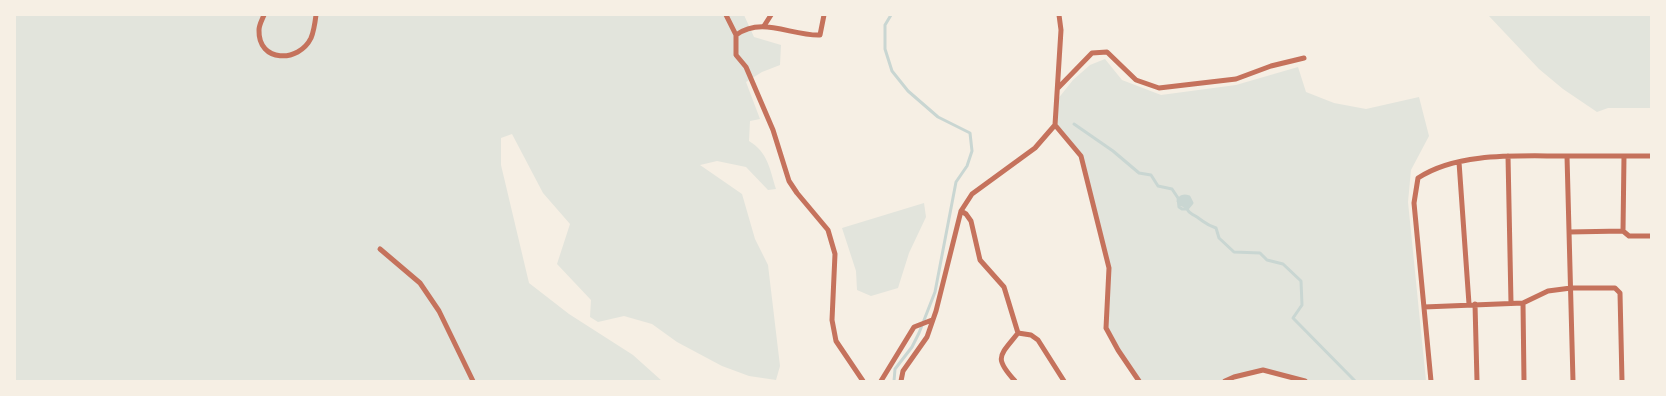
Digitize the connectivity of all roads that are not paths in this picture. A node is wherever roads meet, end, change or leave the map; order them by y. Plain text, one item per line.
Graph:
1 (264, 15) edge
2 (316, 15) edge
3 (726, 15) edge
4 (771, 15) edge
5 (824, 15) edge
6 (1059, 15) edge
7 (764, 26) junction
8 (736, 35) junction
9 (1304, 58) dead end
10 (1057, 88) junction
11 (1055, 125) junction
12 (1508, 156) junction
13 (1567, 156) junction
14 (1624, 156) junction
15 (1651, 156) edge
16 (1459, 162) junction
17 (961, 211) junction
18 (1623, 231) junction
19 (1570, 232) junction
20 (1651, 236) edge
21 (380, 249) dead end
22 (1571, 288) junction
23 (1510, 303) junction
24 (1522, 303) junction
25 (1472, 304) junction
26 (1424, 307) junction
27 (932, 320) junction
28 (1018, 333) junction
29 (473, 381) edge
30 (863, 381) edge
31 (881, 381) edge
32 (901, 381) edge
33 (1015, 381) edge
34 (1064, 381) edge
35 (1139, 381) edge
36 (1225, 381) edge
37 (1305, 381) edge
38 (1432, 381) edge
39 (1477, 381) edge
40 (1524, 381) edge
41 (1573, 381) edge
42 (1622, 381) edge

1 - 2 street
3 - 8 street
4 - 7 street
5 - 7 street
6 - 10 street
7 - 8 street
8 - 30 street
9 - 10 street
10 - 11 street
11 - 17 street
11 - 35 street
12 - 13 street
12 - 16 street
12 - 23 street
13 - 14 street
13 - 19 street
14 - 15 street
14 - 18 street
16 - 25 street
16 - 26 street
17 - 27 street
17 - 28 street
18 - 19 street
18 - 20 street
19 - 22 street
21 - 29 street
22 - 24 street
22 - 41 street
22 - 42 street
23 - 24 street
23 - 25 street
24 - 40 street
25 - 26 street
25 - 39 street
26 - 38 street
27 - 31 street
27 - 32 street
28 - 33 street
28 - 34 street
36 - 37 street

